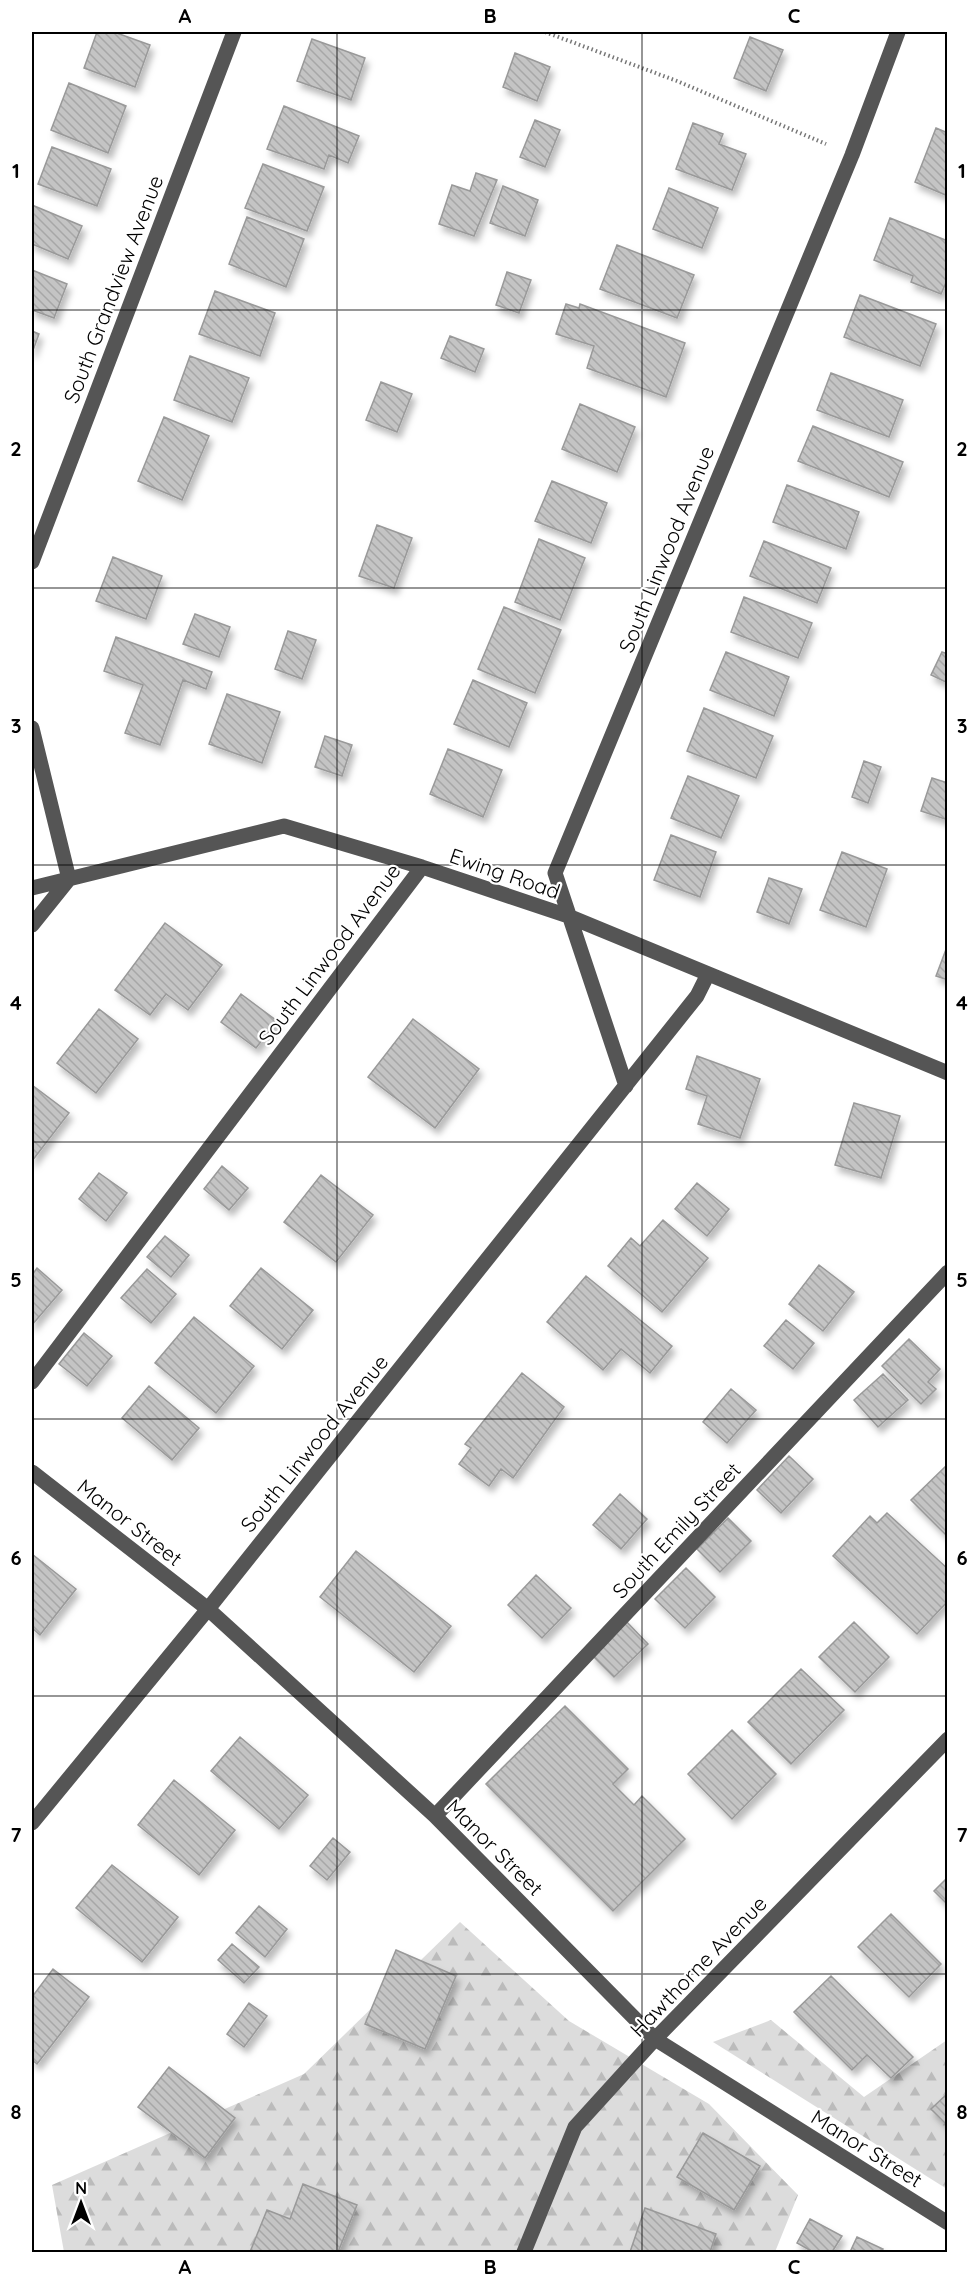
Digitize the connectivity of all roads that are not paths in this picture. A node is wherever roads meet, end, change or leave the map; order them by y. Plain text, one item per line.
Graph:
1 (234, 32) edge
2 (898, 32) edge
3 (32, 562) edge
4 (32, 728) edge
5 (422, 867) junction
6 (69, 879) junction
7 (32, 888) edge
8 (568, 916) junction
9 (32, 925) edge
10 (708, 974) junction
11 (948, 1073) edge
12 (626, 1086) junction
13 (948, 1272) edge
14 (32, 1383) edge
15 (32, 1472) edge
16 (208, 1609) junction
17 (948, 1739) edge
18 (435, 1816) junction
19 (32, 1823) edge
20 (656, 2039) junction
21 (948, 2223) edge
22 (524, 2253) edge

1 - 3 street, South Grandview Avenue
2 - 8 street, South Linwood Avenue
4 - 6 street
5 - 6 street, Ewing Road
5 - 8 street, Ewing Road
5 - 14 street, South Linwood Avenue
6 - 7 street, Ewing Road
6 - 9 street
8 - 10 street, Ewing Road
8 - 12 street, South Linwood Avenue
10 - 11 street, Ewing Road
10 - 12 street, South Linwood Avenue
12 - 16 street, South Linwood Avenue
13 - 18 street, South Emily Street
15 - 16 street, Manor Street
16 - 18 street, Manor Street
16 - 19 street, South Linwood Avenue
17 - 20 street, Hawthorne Avenue
18 - 20 street, Manor Street
20 - 21 street, Manor Street
20 - 22 street, Hawthorne Avenue

